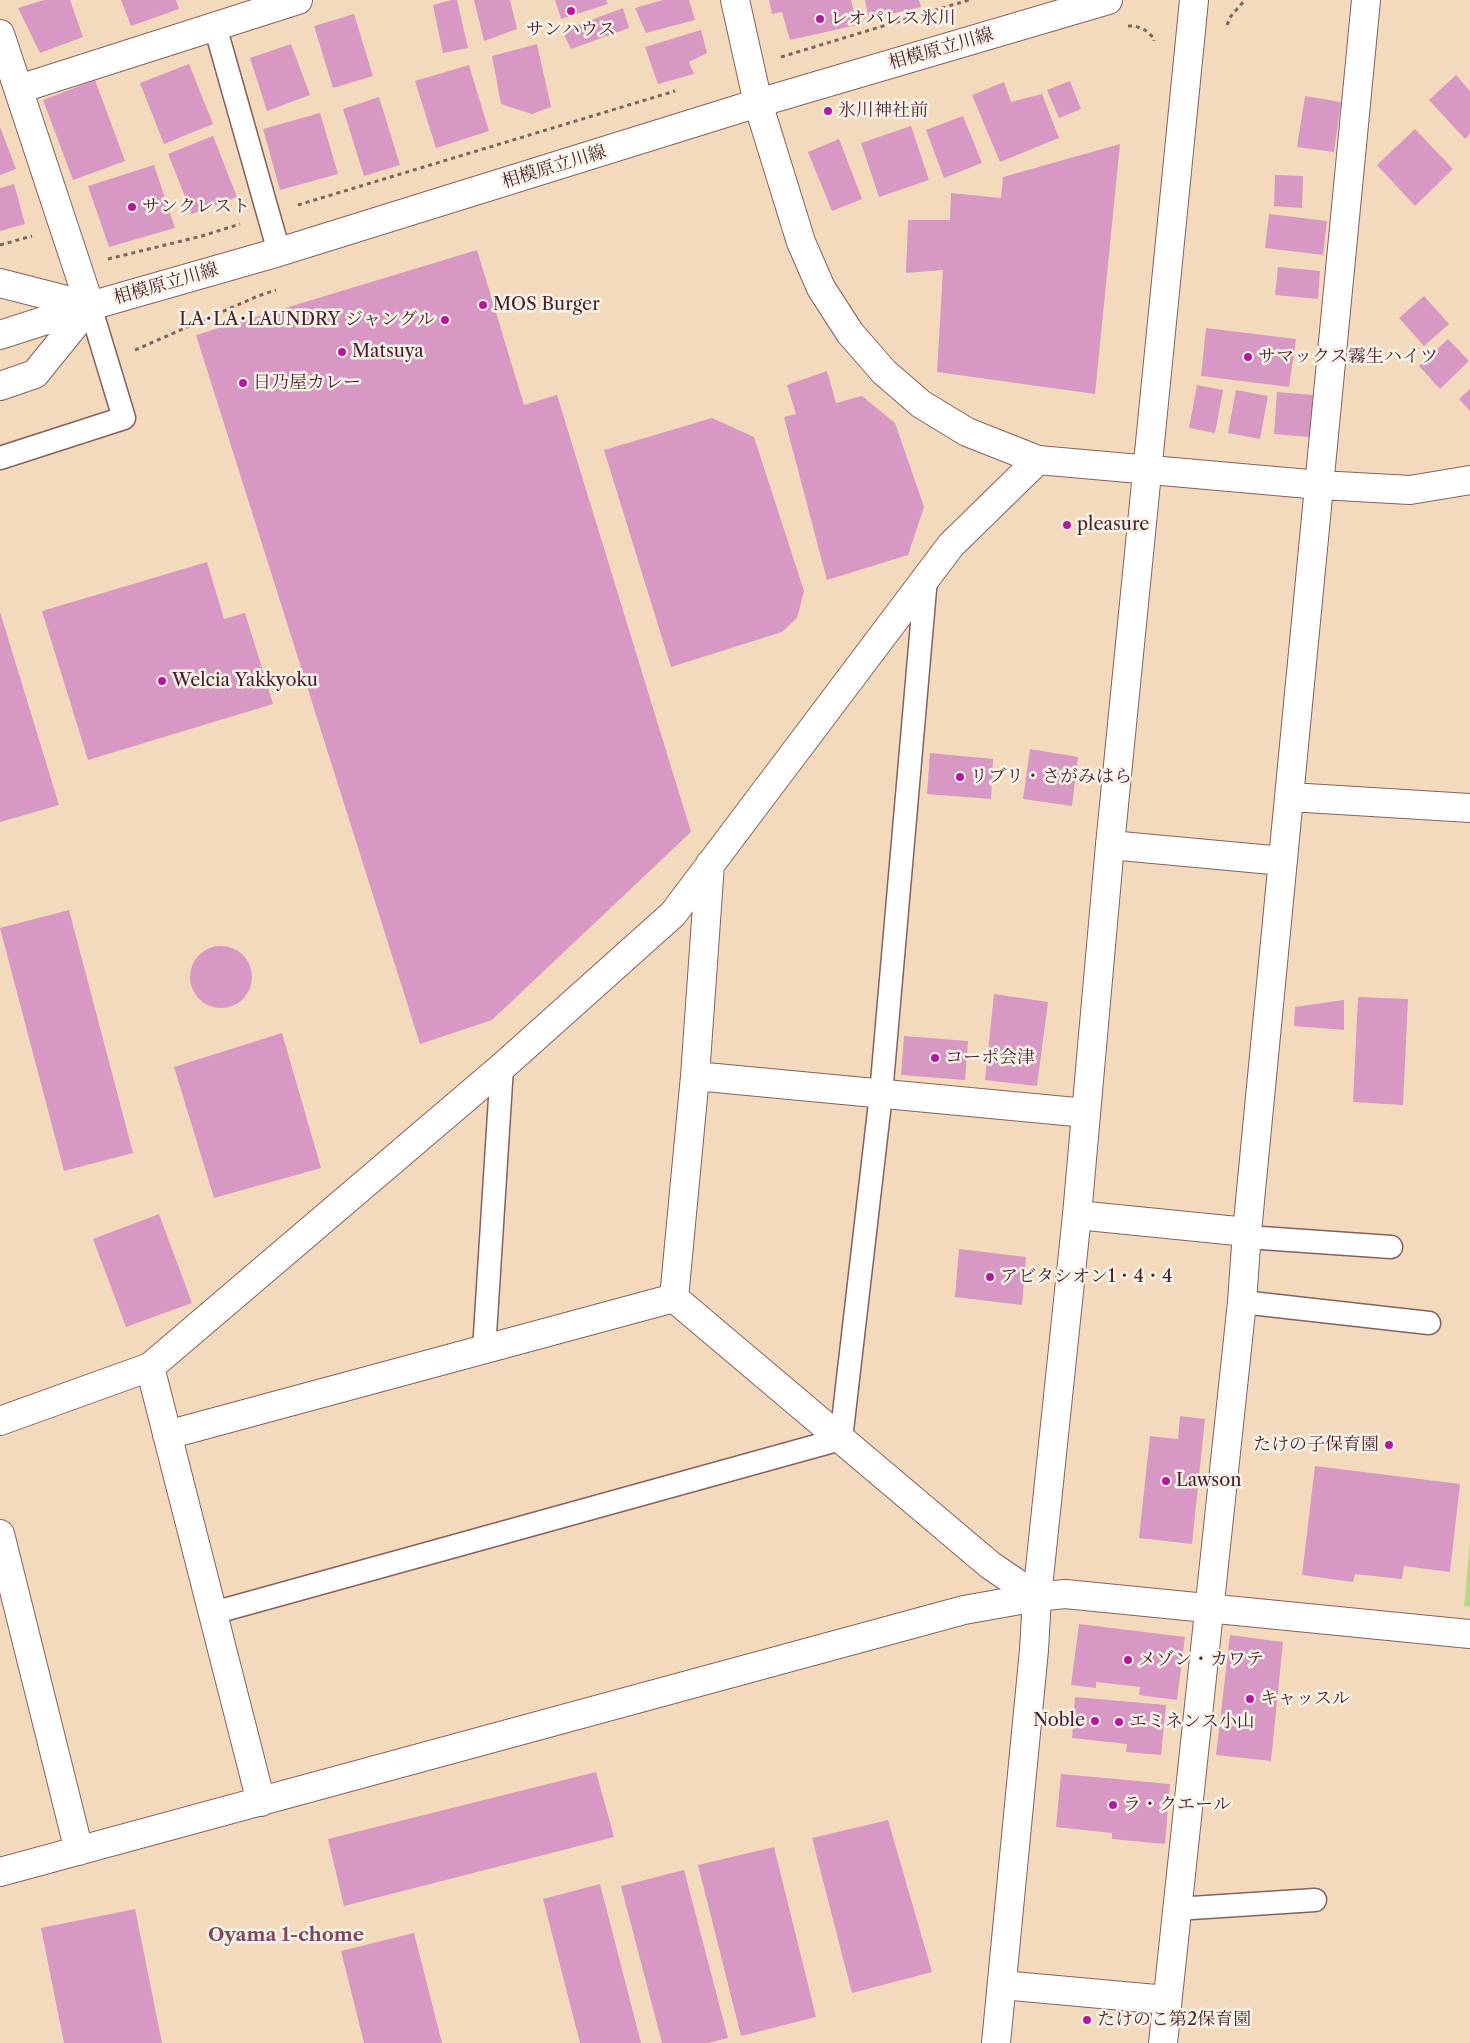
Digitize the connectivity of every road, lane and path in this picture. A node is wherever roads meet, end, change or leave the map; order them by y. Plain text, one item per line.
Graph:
1 (298, 0) edge
2 (735, 0) edge
3 (970, 0) edge
4 (1108, 0) edge
5 (1194, 0) edge
6 (1245, 0) edge
7 (1366, 0) edge
8 (215, 26) junction
9 (1125, 27) dead end
10 (1225, 29) dead end
11 (0, 34) edge
12 (1154, 38) dead end
13 (750, 66) junction
14 (684, 88) dead end
15 (19, 89) junction
16 (758, 103) junction
17 (268, 215) junction
18 (38, 234) dead end
19 (0, 245) edge
20 (279, 252) junction
21 (103, 260) dead end
22 (0, 283) edge
23 (277, 290) dead end
24 (90, 306) junction
25 (0, 335) edge
26 (107, 362) junction
27 (0, 386) edge
28 (0, 458) edge
29 (1038, 460) junction
30 (1148, 470) junction
31 (1470, 480) edge
32 (1320, 485) junction
33 (926, 578) junction
34 (1290, 797) junction
35 (1470, 808) edge
36 (1110, 845) junction
37 (1283, 861) junction
38 (710, 864) junction
39 (502, 1067) junction
40 (694, 1076) junction
41 (881, 1094) junction
42 (1086, 1113) junction
43 (1077, 1215) junction
44 (1247, 1234) junction
45 (1391, 1247) dead end
46 (674, 1298) junction
47 (1242, 1302) junction
48 (1429, 1323) dead end
49 (484, 1350) junction
50 (150, 1367) junction
51 (0, 1421) edge
52 (167, 1435) junction
53 (841, 1440) junction
54 (0, 1534) edge
55 (1037, 1597) junction
56 (1208, 1608) junction
57 (213, 1613) junction
58 (1470, 1634) edge
59 (261, 1802) junction
60 (78, 1851) junction
61 (0, 1872) edge
62 (1316, 1900) dead end
63 (1176, 1909) junction
64 (1002, 1985) junction
65 (1167, 2000) junction
66 (996, 2043) edge
67 (1163, 2043) edge

1 - 8 street
2 - 13 street
3 - 13 path
4 - 16 street, 相模原立川線
5 - 30 street
6 - 10 path
7 - 32 street
8 - 15 street
8 - 17 lane
9 - 12 path
11 - 15 street
13 - 16 street
14 - 17 path
15 - 24 street
16 - 20 street, 相模原立川線
16 - 29 street
17 - 20 lane
17 - 21 path
18 - 19 path
20 - 24 street, 相模原立川線
22 - 24 street
23 - 26 path
24 - 25 street, 相模原立川線
24 - 26 lane
24 - 27 street
26 - 28 lane
29 - 30 street
29 - 33 street
30 - 32 street
30 - 36 street
31 - 32 street
32 - 34 street
33 - 38 street
33 - 41 lane
34 - 35 street
34 - 37 street
36 - 37 street
36 - 42 street
37 - 44 street
38 - 39 street
38 - 40 street
39 - 49 lane
39 - 50 street
40 - 41 street
40 - 46 street
41 - 42 street
41 - 53 lane
42 - 43 street
43 - 44 street
43 - 55 street
44 - 45 lane
44 - 47 street
46 - 49 street
46 - 53 street
47 - 48 lane
47 - 56 street
49 - 52 street
50 - 51 street
50 - 52 street
52 - 57 street
53 - 55 street
53 - 57 lane
54 - 60 street
55 - 56 street
55 - 59 street
55 - 64 street
56 - 58 street
56 - 63 street
57 - 59 street
59 - 60 street
60 - 61 street
62 - 63 lane
63 - 65 street
64 - 65 street
64 - 66 street
65 - 67 street

